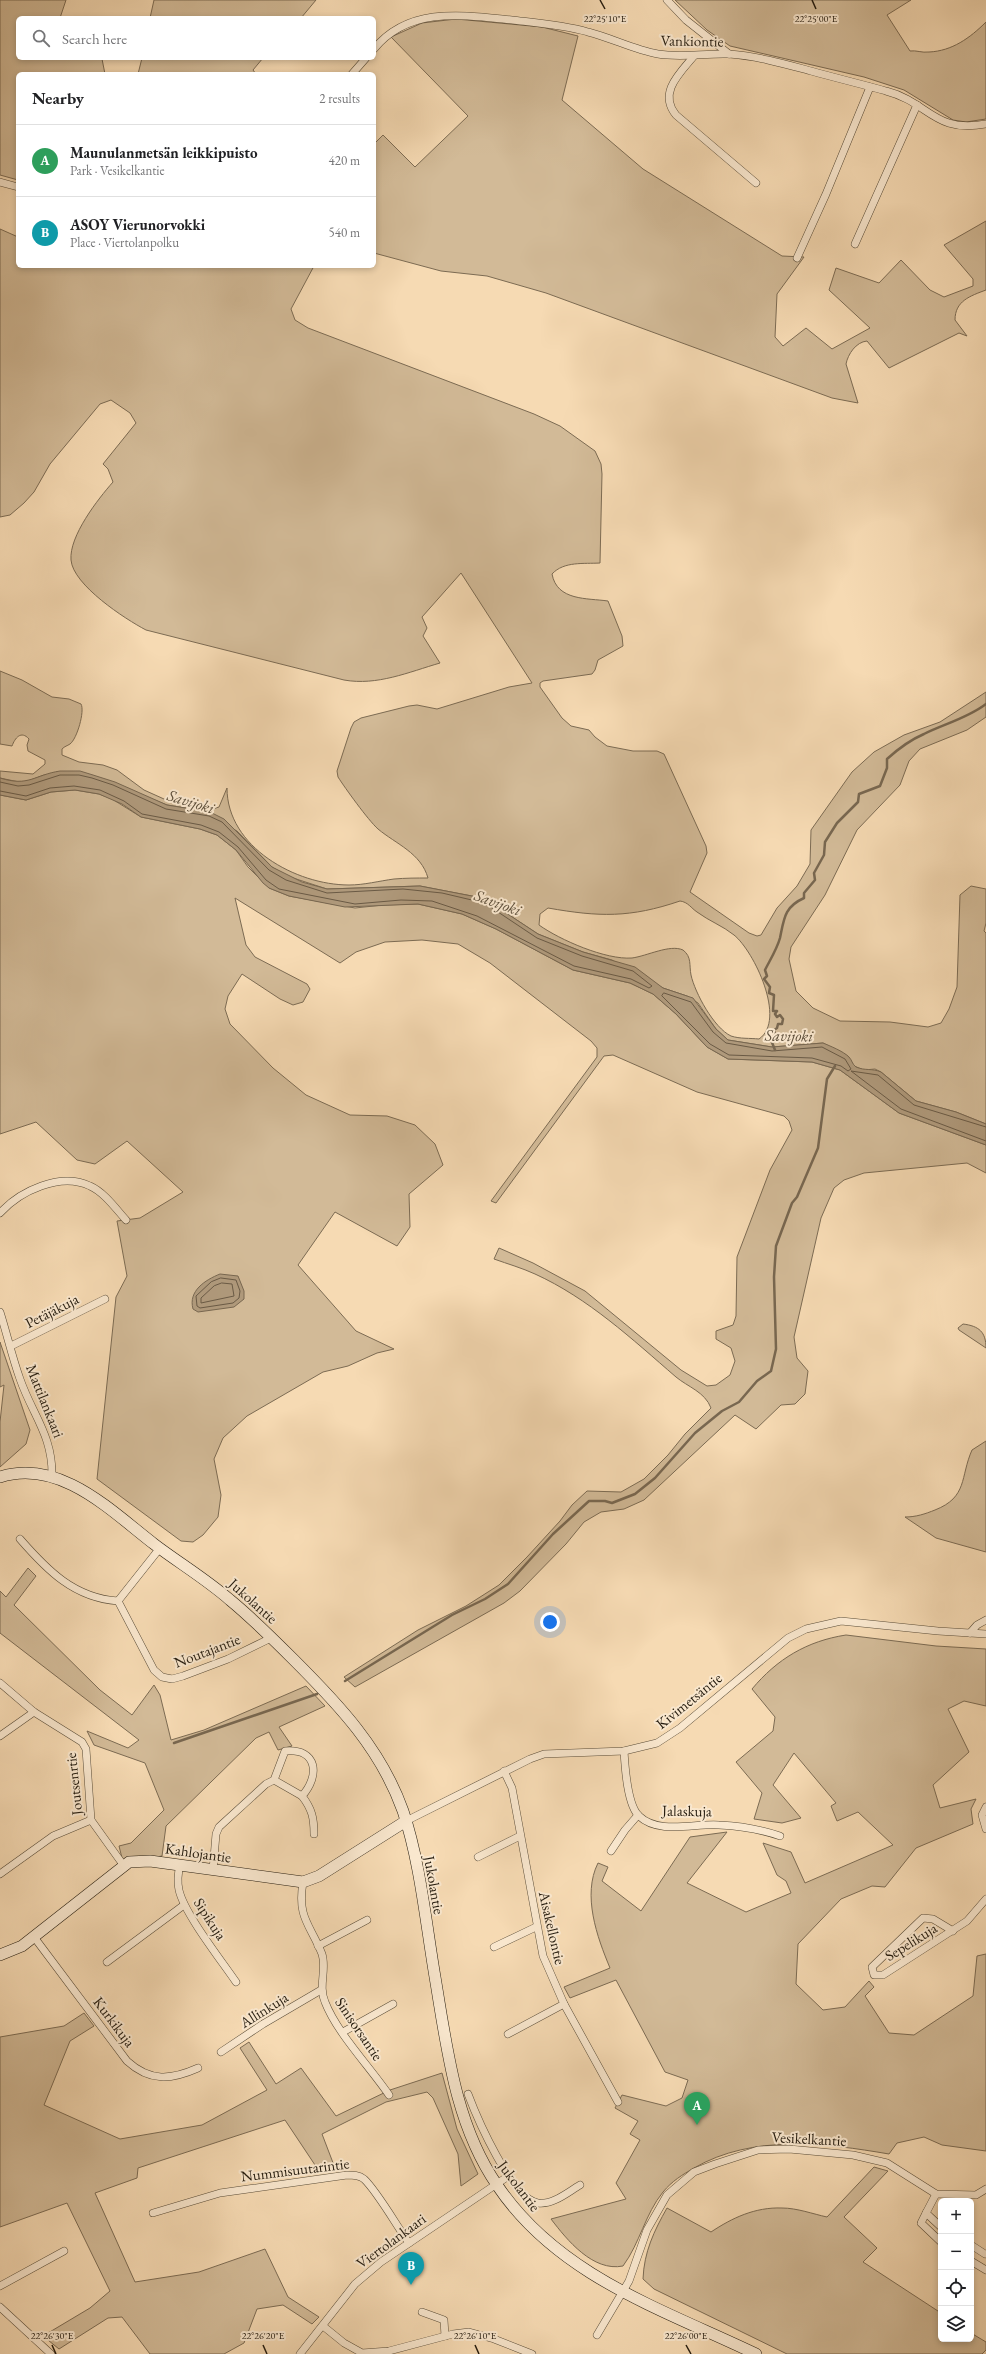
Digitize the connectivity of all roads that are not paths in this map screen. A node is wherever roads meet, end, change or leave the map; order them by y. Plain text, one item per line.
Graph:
1 (667, 0) edge
2 (376, 47) edge
3 (729, 54) junction
4 (694, 56) junction
5 (364, 60) edge
6 (354, 72) edge
7 (870, 87) junction
8 (917, 105) junction
9 (986, 124) edge
10 (0, 182) edge
11 (756, 183) dead end
12 (16, 186) edge
13 (855, 244) dead end
14 (797, 258) dead end
15 (0, 1213) edge
16 (126, 1220) dead end
17 (105, 1299) dead end
18 (0, 1312) edge
19 (11, 1346) junction
20 (0, 1477) edge
21 (52, 1477) junction
22 (20, 1539) dead end
23 (160, 1548) junction
24 (118, 1601) junction
25 (986, 1620) edge
26 (970, 1633) junction
27 (986, 1634) edge
28 (271, 1638) junction
29 (0, 1684) edge
30 (34, 1712) junction
31 (0, 1736) edge
32 (624, 1751) junction
33 (504, 1771) junction
34 (274, 1780) junction
35 (302, 1796) junction
36 (986, 1807) edge
37 (638, 1815) junction
38 (91, 1820) junction
39 (406, 1821) junction
40 (986, 1829) edge
41 (314, 1834) dead end
42 (520, 1836) junction
43 (780, 1836) dead end
44 (611, 1851) dead end
45 (478, 1856) dead end
46 (180, 1865) junction
47 (124, 1866) junction
48 (213, 1870) junction
49 (0, 1874) edge
50 (303, 1882) junction
51 (986, 1899) edge
52 (184, 1905) junction
53 (367, 1920) dead end
54 (536, 1927) junction
55 (953, 1931) junction
56 (34, 1937) junction
57 (318, 1946) junction
58 (494, 1947) dead end
59 (0, 1955) edge
60 (106, 1962) dead end
61 (236, 1982) dead end
62 (321, 1990) junction
63 (392, 2004) dead end
64 (564, 2004) junction
65 (343, 2032) junction
66 (508, 2034) dead end
67 (221, 2052) dead end
68 (198, 2068) dead end
69 (468, 2094) dead end
70 (389, 2095) dead end
71 (618, 2102) dead end
72 (510, 2175) junction
73 (496, 2183) junction
74 (580, 2185) dead end
75 (986, 2189) edge
76 (936, 2194) junction
77 (153, 2213) dead end
78 (926, 2213) junction
79 (938, 2224) edge
80 (938, 2239) edge
81 (409, 2243) junction
82 (974, 2247) edge
83 (64, 2251) dead end
84 (985, 2254) edge
85 (974, 2263) edge
86 (986, 2270) edge
87 (0, 2286) edge
88 (622, 2293) junction
89 (0, 2307) edge
90 (422, 2312) dead end
91 (323, 2326) junction
92 (597, 2335) dead end
93 (445, 2336) junction
94 (51, 2354) edge
95 (300, 2354) edge
96 (532, 2354) edge
97 (756, 2354) edge

1 - 3 street
2 - 4 street, Vankiontie
3 - 4 street, Vankiontie
3 - 7 street, Vankiontie
4 - 11 street
5 - 6 street
7 - 8 street, Vankiontie
7 - 14 street
8 - 9 street, Vankiontie
8 - 13 street
10 - 12 street
15 - 16 street
17 - 19 street, Petäjäkuja
18 - 19 street, Mattilankaari
19 - 21 street, Mattilankaari
20 - 21 street, Jukolantie
21 - 23 street, Jukolantie
22 - 24 street
23 - 24 street
23 - 28 street, Jukolantie
24 - 28 street, Noutajantie
25 - 26 street
26 - 27 street, Kivimetsäntie
26 - 32 street, Kivimetsäntie
28 - 39 street, Jukolantie
29 - 30 street, Joutsenrtie
30 - 31 street
30 - 38 street, Joutsenrtie
32 - 33 street, Kivimetsäntie
32 - 37 street
33 - 39 street, Kivimetsäntie
33 - 42 street, Aisakellontie
34 - 35 street
34 - 35 street
34 - 48 street
35 - 41 street
36 - 40 street
37 - 43 street, Jalaskuja
37 - 44 street
38 - 47 street, Joutsenrtie
38 - 49 street
39 - 50 street, Kahlojantie
39 - 73 street, Jukolantie
42 - 45 street
42 - 54 street, Aisakellontie
46 - 47 street, Kahlojantie
46 - 48 street, Kahlojantie
46 - 52 street, Sipikuja
47 - 56 street, Kahlojantie
48 - 50 street, Kahlojantie
50 - 57 street, Sinisorsantie
51 - 55 street, Sepelikuja
52 - 60 street
52 - 61 street, Sipikuja
53 - 57 street
54 - 58 street
54 - 64 street, Aisakellontie
55 - 55 street, Sepelikuja
56 - 59 street, Kahlojantie
56 - 68 street, Kurkikuja
57 - 62 street, Sinisorsantie
62 - 65 street, Sinisorsantie
62 - 67 street, Allinkuja
63 - 65 street
64 - 66 street
64 - 71 street, Aisakellontie
65 - 70 street, Sinisorsantie
69 - 72 street
72 - 73 street, Viertolankaari
72 - 74 street
73 - 81 street, Viertolankaari
73 - 88 street, Jukolantie
75 - 76 street
76 - 78 street
76 - 88 street, Vesikelkantie
77 - 81 street, Nummisuutarintie
78 - 79 street
78 - 80 street
81 - 91 street, Viertolankaari
82 - 84 street
83 - 87 street
85 - 86 street
88 - 92 street, Vesikelkantie
88 - 97 street, Jukolantie
89 - 94 street
90 - 93 street
91 - 93 street
91 - 95 street, Viertolankaari
93 - 96 street

